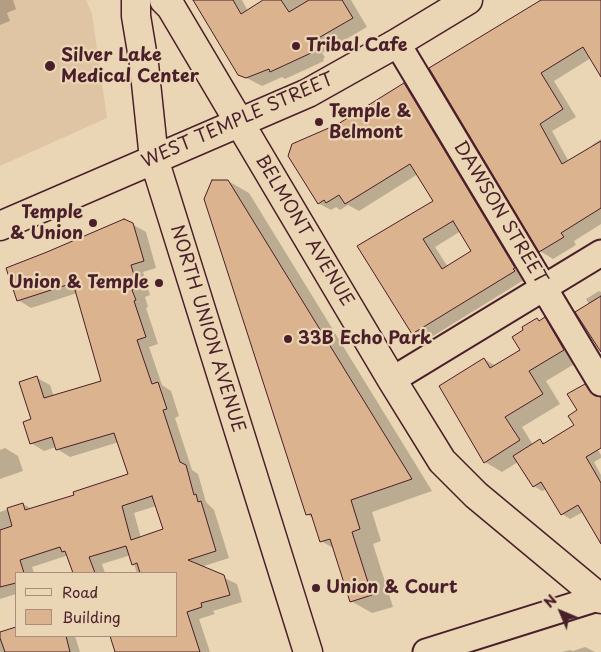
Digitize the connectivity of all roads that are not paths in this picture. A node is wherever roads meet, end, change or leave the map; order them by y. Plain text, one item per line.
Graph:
1 (136, 0) edge
2 (164, 0) edge
3 (468, 0) edge
4 (397, 43) junction
5 (240, 122) junction
6 (154, 159) junction
7 (0, 226) edge
8 (601, 254) edge
9 (544, 288) junction
10 (392, 380) junction
11 (601, 383) edge
12 (600, 598) edge
13 (308, 652) edge
14 (426, 652) edge

1 - 6 street, NORTH UNION AVENUE
2 - 5 street, BELMONT AVENUE
3 - 4 street, WEST TEMPLE STREET
4 - 5 street, WEST TEMPLE STREET
4 - 9 street, DAWSON STREET
5 - 6 street, WEST TEMPLE STREET
5 - 10 street, BELMONT AVENUE
6 - 7 street, WEST TEMPLE STREET
6 - 13 street, NORTH UNION AVENUE
8 - 9 street
9 - 10 street
9 - 11 street, DAWSON STREET
10 - 12 street, BELMONT AVENUE
12 - 14 street

